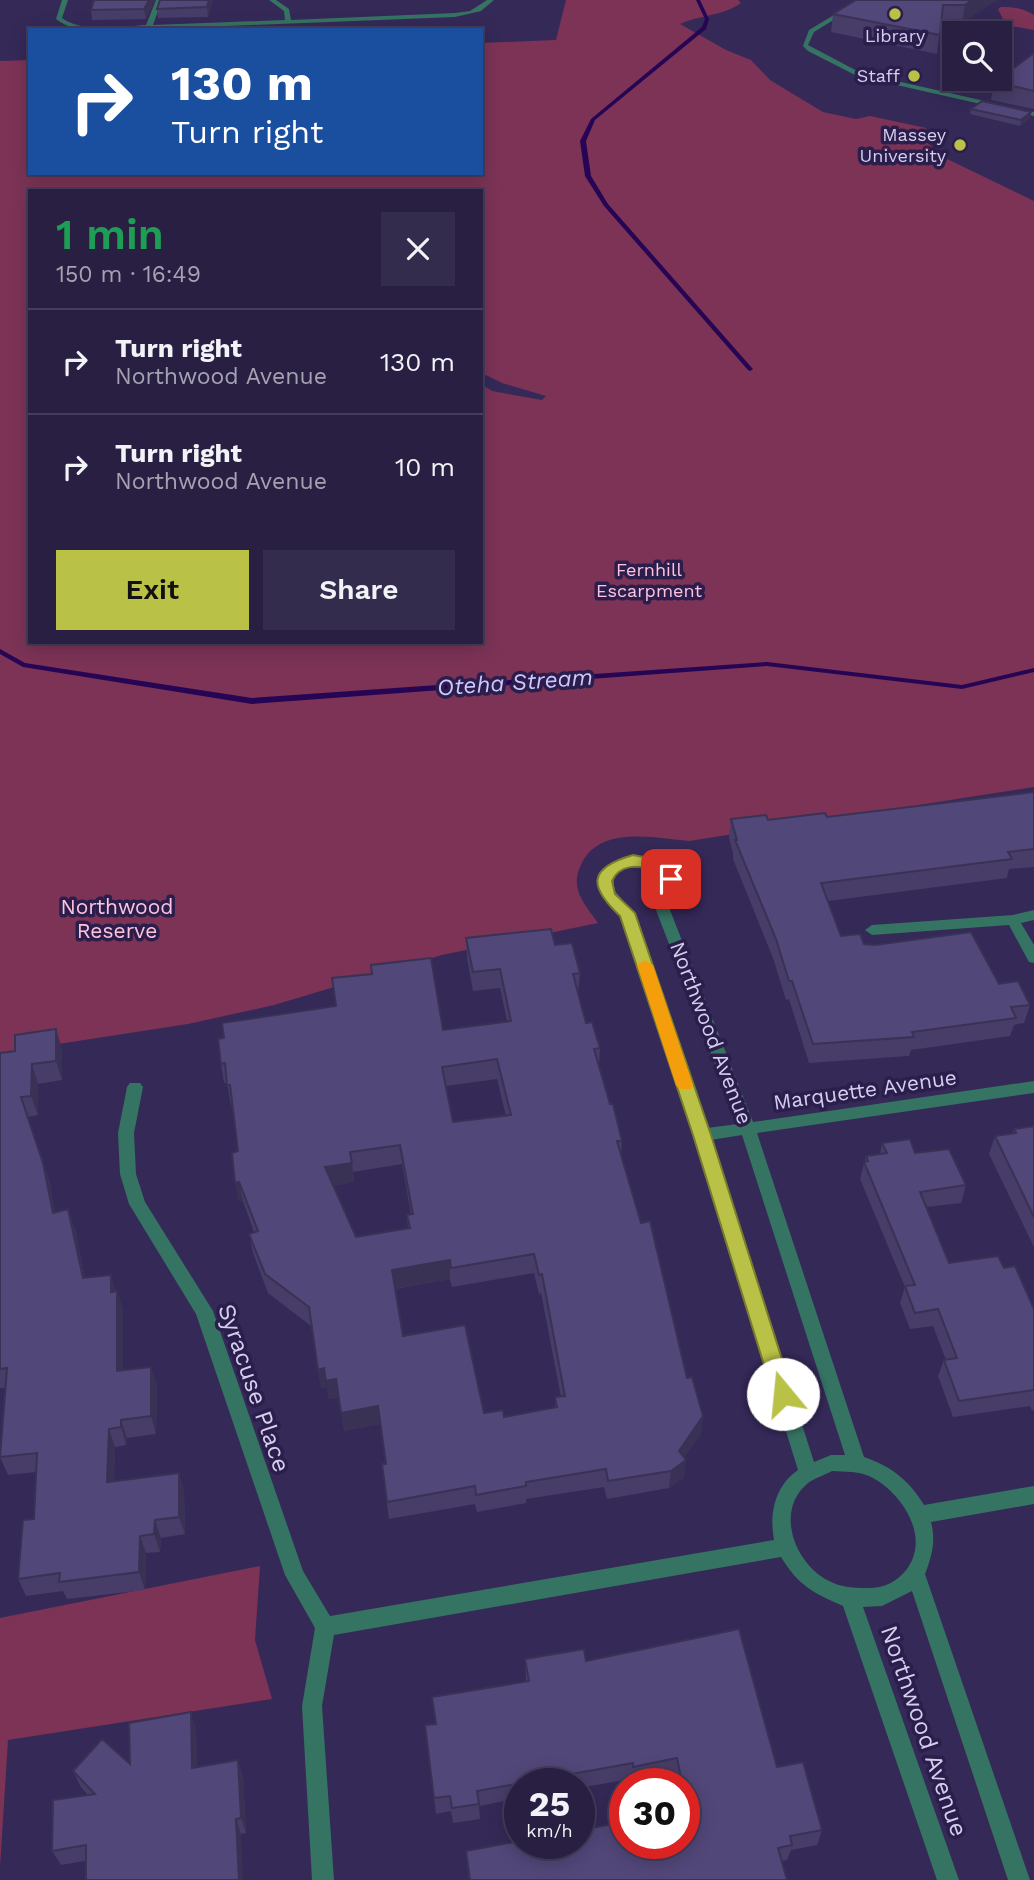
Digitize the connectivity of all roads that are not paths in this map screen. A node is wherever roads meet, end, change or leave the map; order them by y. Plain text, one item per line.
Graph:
1 (65, 0) edge
2 (159, 0) edge
3 (272, 0) edge
4 (491, 0) edge
5 (863, 0) edge
6 (170, 1) edge
7 (288, 22) junction
8 (149, 27) junction
9 (87, 28) edge
10 (120, 28) edge
11 (1034, 114) edge
12 (1034, 915) edge
13 (1013, 920) junction
14 (872, 930) dead end
15 (1034, 958) edge
16 (135, 1087) dead end
17 (1034, 1087) edge
18 (748, 1129) junction
19 (702, 1135) junction
20 (857, 1464) junction
21 (808, 1472) junction
22 (1034, 1495) edge
23 (920, 1515) junction
24 (784, 1547) junction
25 (915, 1573) junction
26 (850, 1598) junction
27 (325, 1626) junction
28 (323, 1880) edge
29 (948, 1880) edge
30 (1019, 1880) edge

1 - 9 street
2 - 6 street
2 - 8 street
3 - 7 street
4 - 7 street
5 - 11 street
7 - 8 street
8 - 10 street
12 - 13 street
13 - 14 street
13 - 15 street
16 - 27 street, Syracuse Place
17 - 18 street, Marquette Avenue
18 - 19 street, Marquette Avenue
18 - 19 street, Northwood Avenue
18 - 20 street, Northwood Avenue
19 - 21 street, Northwood Avenue
20 - 21 street
20 - 23 street
21 - 24 street
22 - 23 street
23 - 25 street
24 - 26 street
24 - 27 street
25 - 26 street
25 - 30 street, Northwood Avenue
26 - 29 street, Northwood Avenue
27 - 28 street

